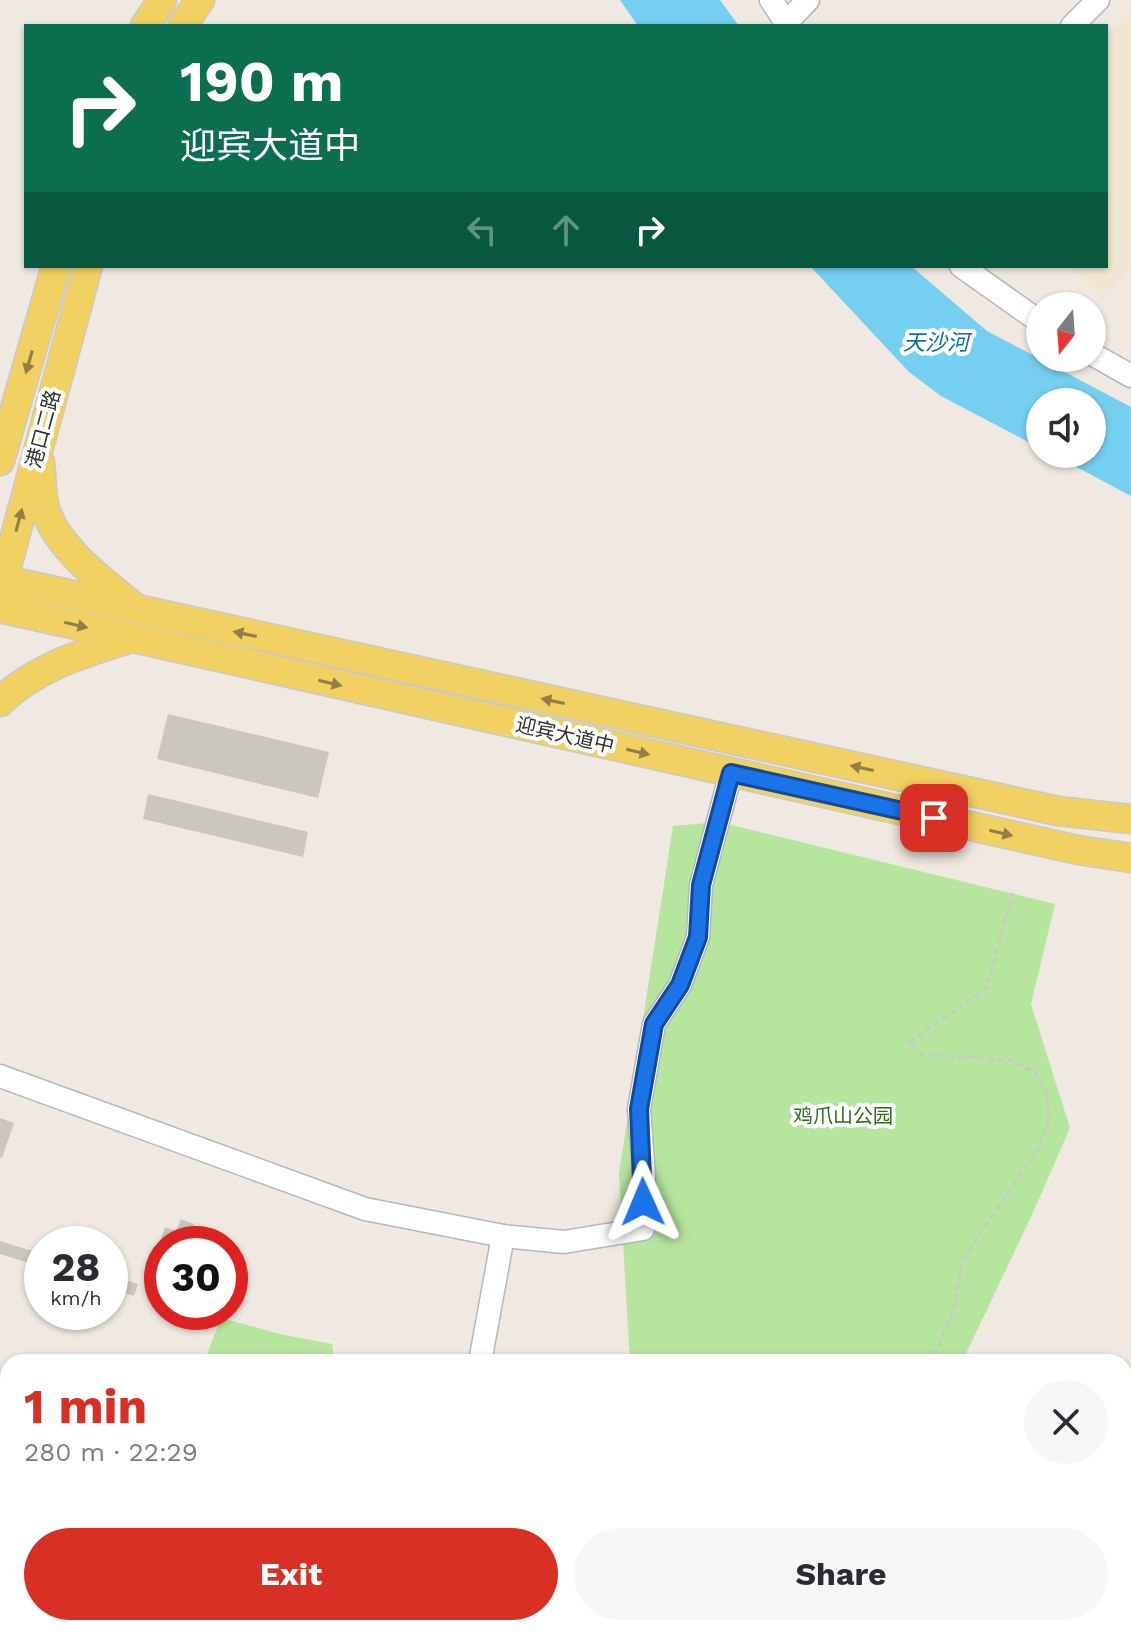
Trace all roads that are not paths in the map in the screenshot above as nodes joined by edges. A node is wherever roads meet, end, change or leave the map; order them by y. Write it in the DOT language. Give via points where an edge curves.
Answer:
graph roads {
  1 [pos="162,0"];
  2 [pos="200,0"];
  3 [pos="771,0"];
  4 [pos="808,0"];
  5 [pos="1098,0"];
  6 [pos="146,24"];
  7 [pos="183,24"];
  8 [pos="786,24"];
  9 [pos="788,24"];
  10 [pos="1074,24"];
  11 [pos="87,268"];
  12 [pos="964,268"];
  13 [pos="53,277"];
  14 [pos="79,294"];
  15 [pos="1026,312"];
  16 [pos="1106,362"];
  17 [pos="1131,376"];
  18 [pos="38,449"];
  19 [pos="2,452"];
  20 [pos="1,590"];
  21 [pos="139,610"];
  22 [pos="178,619"];
  23 [pos="132,638"];
  24 [pos="169,647"];
  25 [pos="0,702"];
  26 [pos="731,773"];
  27 [pos="1131,819"];
  28 [pos="1131,858"];
  29 [pos="0,1076"];
  30 [pos="503,1236"];
  31 [pos="481,1354"];
  1 -- 6 [label="main road"];
  2 -- 7 [label="main road"];
  3 -- 8 [label="street"];
  4 -- 9 [label="street"];
  5 -- 10 [label="street"];
  11 -- 14 [label="main road, 港口二路"];
  12 -- 15 [label="street"];
  13 -- 14 [label="main road"];
  13 -- 19 [label="main road, 港口二路, one-way"];
  14 -- 18 [label="main road, 港口二路"];
  16 -- 17 [label="street"];
  20 -- 18 [label="main road, 港口二路, one-way"];
  18 -- 21 [label="main road" via="46,512 65,543 87,569"];
  20 -- 21 [label="main road, 迎宾大道中"];
  20 -- 23 [label="main road, 迎宾大道中, one-way"];
  21 -- 22 [label="main road, 迎宾大道中"];
  22 -- 24 [label="main road"];
  27 -- 22 [label="main road, 迎宾大道中, one-way" via="1058,811"];
  23 -- 24 [label="main road, 迎宾大道中"];
  23 -- 25 [label="main road" via="69,657"];
  24 -- 26 [label="main road, 迎宾大道中, one-way"];
  26 -- 28 [label="main road, 迎宾大道中, one-way"];
  26 -- 30 [label="street" via="701,885 698,937 680,985 654,1024 639,1109 643,1229 564,1242"];
  29 -- 30 [label="street" via="365,1209"];
  30 -- 31 [label="street"];
}
